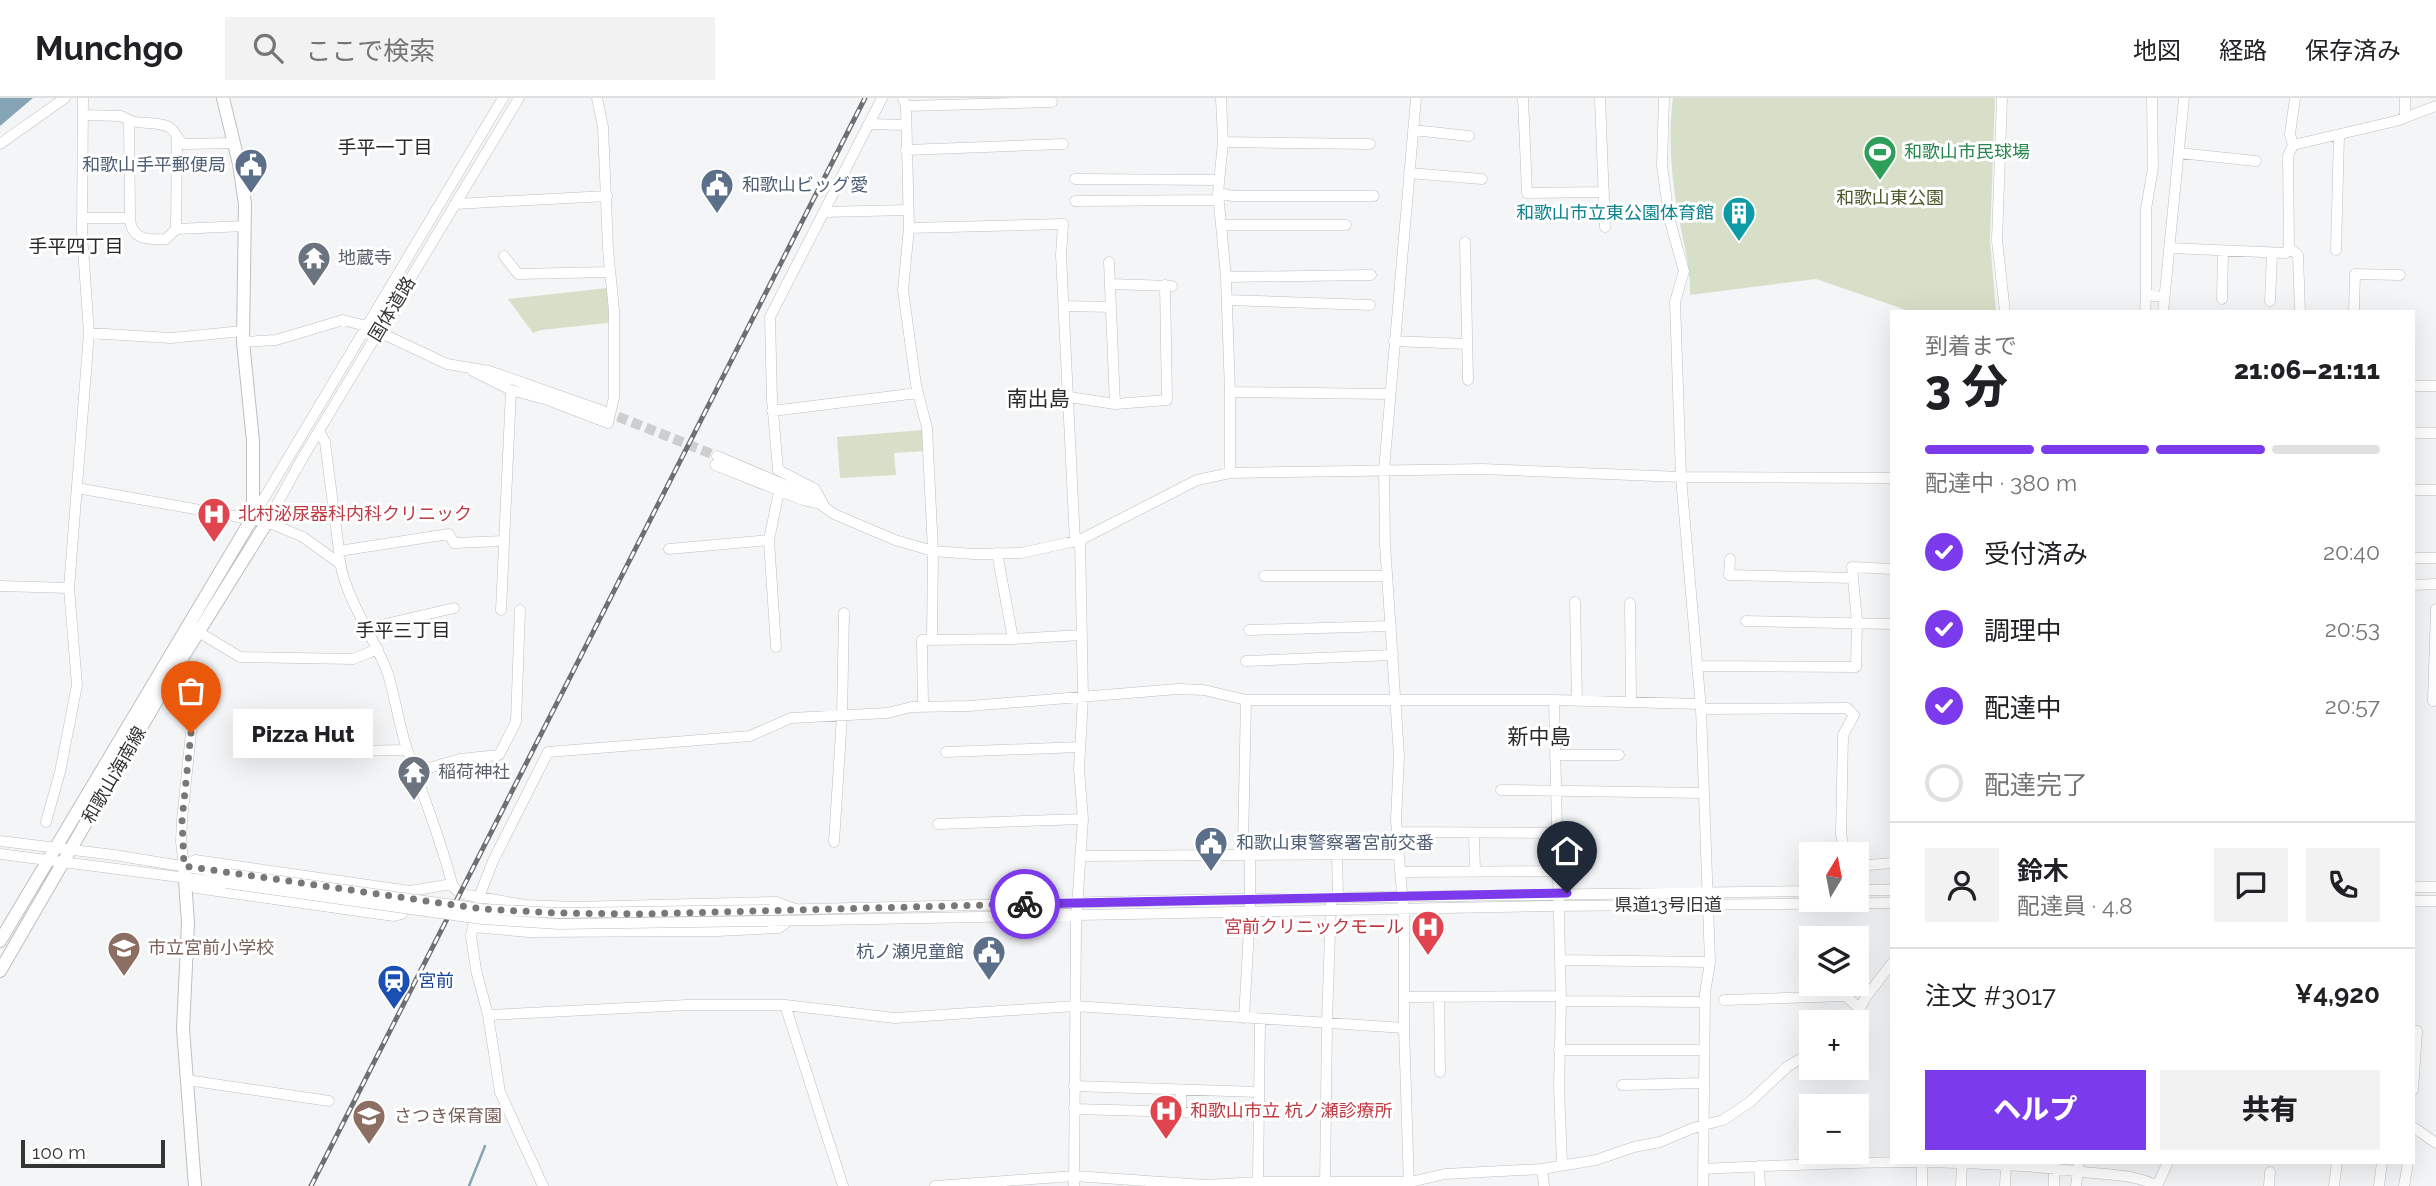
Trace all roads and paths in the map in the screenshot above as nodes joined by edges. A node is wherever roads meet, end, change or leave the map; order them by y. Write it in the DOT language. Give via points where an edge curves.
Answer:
graph roads {
  1 [pos="65,98"];
  2 [pos="83,98"];
  3 [pos="223,98"];
  4 [pos="503,98"];
  5 [pos="597,98"];
  6 [pos="882,98"];
  7 [pos="1221,98"];
  8 [pos="1416,98"];
  9 [pos="1523,98"];
  10 [pos="1600,98"];
  11 [pos="1664,98"];
  12 [pos="2002,98"];
  13 [pos="2152,98"];
  14 [pos="2184,98"];
  15 [pos="2295,98"];
  16 [pos="2405,98"];
  17 [pos="515,100"];
  18 [pos="904,102"];
  19 [pos="1052,102"];
  20 [pos="2436,106"];
  21 [pos="83,115"];
  22 [pos="2405,117"];
  23 [pos="129,120"];
  24 [pos="869,124"];
  25 [pos="906,125"];
  26 [pos="1413,130"];
  27 [pos="2339,135"];
  28 [pos="1469,136"];
  29 [pos="177,140"];
  30 [pos="1223,142"];
  31 [pos="234,143"];
  32 [pos="0,144"];
  33 [pos="1063,144"];
  34 [pos="1370,144"];
  35 [pos="2292,145"];
  36 [pos="906,150"];
  37 [pos="2179,153"];
  38 [pos="2256,161"];
  39 [pos="1409,173"];
  40 [pos="1075,179"];
  41 [pos="1482,179"];
  42 [pos="1219,180"];
  43 [pos="1604,192"];
  44 [pos="607,196"];
  45 [pos="1218,196"];
  46 [pos="1374,196"];
  47 [pos="1075,201"];
  48 [pos="455,204"];
  49 [pos="909,210"];
  50 [pos="824,212"];
  51 [pos="82,218"];
  52 [pos="130,218"];
  53 [pos="1221,225"];
  54 [pos="1346,225"];
  55 [pos="246,226"];
  56 [pos="1605,227"];
  57 [pos="909,228"];
  58 [pos="176,229"];
  59 [pos="1465,242"];
  60 [pos="2169,248"];
  61 [pos="2289,248"];
  62 [pos="2336,250"];
  63 [pos="2223,252"];
  64 [pos="2272,253"];
  65 [pos="504,256"];
  66 [pos="1109,262"];
  67 [pos="610,272"];
  68 [pos="1371,275"];
  69 [pos="2400,275"];
  70 [pos="1226,277"];
  71 [pos="1110,284"];
  72 [pos="2146,295"];
  73 [pos="2164,297"];
  74 [pos="2222,299"];
  75 [pos="1227,300"];
  76 [pos="2270,301"];
  77 [pos="1370,305"];
  78 [pos="1064,306"];
  79 [pos="1111,307"];
  80 [pos="2005,310"];
  81 [pos="2145,310"];
  82 [pos="2163,310"];
  83 [pos="2300,310"];
  84 [pos="2354,310"];
  85 [pos="366,326"];
  86 [pos="89,333"];
  87 [pos="378,333"];
  88 [pos="243,336"];
  89 [pos="1394,341"];
  90 [pos="1467,344"];
  91 [pos="467,367"];
  92 [pos="1468,380"];
  93 [pos="2415,386"];
  94 [pos="2436,386"];
  95 [pos="511,390"];
  96 [pos="1230,392"];
  97 [pos="918,393"];
  98 [pos="1389,394"];
  99 [pos="1069,397"];
  100 [pos="1115,404"];
  101 [pos="603,411"];
  102 [pos="772,411"];
  103 [pos="319,430"];
  104 [pos="2415,433"];
  105 [pos="2436,433"];
  106 [pos="1384,470"];
  107 [pos="1230,473"];
  108 [pos="1681,477"];
  109 [pos="1890,478"];
  110 [pos="77,488"];
  111 [pos="2415,489"];
  112 [pos="2436,490"];
  113 [pos="779,491"];
  114 [pos="823,505"];
  115 [pos="254,514"];
  116 [pos="267,522"];
  117 [pos="769,540"];
  118 [pos="504,541"];
  119 [pos="1077,541"];
  120 [pos="669,549"];
  121 [pos="339,551"];
  122 [pos="933,551"];
  123 [pos="997,553"];
  124 [pos="2415,558"];
  125 [pos="2436,558"];
  126 [pos="1730,559"];
  127 [pos="339,563"];
  128 [pos="1890,569"];
  129 [pos="1264,576"];
  130 [pos="1387,576"];
  131 [pos="1853,578"];
  132 [pos="2436,584"];
  133 [pos="2415,585"];
  134 [pos="0,586"];
  135 [pos="68,588"];
  136 [pos="1575,602"];
  137 [pos="1630,603"];
  138 [pos="454,608"];
  139 [pos="2436,608"];
  140 [pos="500,610"];
  141 [pos="520,610"];
  142 [pos="844,613"];
  143 [pos="1746,621"];
  144 [pos="1857,622"];
  145 [pos="1890,624"];
  146 [pos="1391,626"];
  147 [pos="193,628"];
  148 [pos="368,628"];
  149 [pos="1249,630"];
  150 [pos="1082,635"];
  151 [pos="1013,639"];
  152 [pos="932,640"];
  153 [pos="776,647"];
  154 [pos="378,649"];
  155 [pos="1393,655"];
  156 [pos="1246,661"];
  157 [pos="1698,666"];
  158 [pos="166,672"];
  159 [pos="1083,697"];
  160 [pos="1246,699"];
  161 [pos="1395,700"];
  162 [pos="1554,700"];
  163 [pos="1577,701"];
  164 [pos="2433,701"];
  165 [pos="1631,702"];
  166 [pos="923,706"];
  167 [pos="1700,706"];
  168 [pos="842,716"];
  169 [pos="1080,747"];
  170 [pos="281,748"];
  171 [pos="407,750"];
  172 [pos="946,752"];
  173 [pos="1556,755"];
  174 [pos="1619,755"];
  175 [pos="415,772"];
  176 [pos="1502,790"];
  177 [pos="1556,791"];
  178 [pos="1703,793"];
  179 [pos="1083,819"];
  180 [pos="46,822"];
  181 [pos="938,824"];
  182 [pos="1398,832"];
  183 [pos="1475,833"];
  184 [pos="0,841"];
  185 [pos="834,842"];
  186 [pos="1843,842"];
  187 [pos="55,848"];
  188 [pos="71,850"];
  189 [pos="1399,854"];
  190 [pos="0,855"];
  191 [pos="1250,855"];
  192 [pos="1337,855"];
  193 [pos="1080,856"];
  194 [pos="47,860"];
  195 [pos="62,863"];
  196 [pos="1890,863"];
  197 [pos="1869,865"];
  198 [pos="184,872"];
  199 [pos="1401,872"];
  200 [pos="1475,872"];
  201 [pos="452,884"];
  202 [pos="2415,887"];
  203 [pos="2436,887"];
  204 [pos="1869,890"];
  205 [pos="1890,890"];
  206 [pos="410,891"];
  207 [pos="1799,891"];
  208 [pos="1707,892"];
  209 [pos="1559,893"];
  210 [pos="478,897"];
  211 [pos="1402,897"];
  212 [pos="1334,898"];
  213 [pos="1250,899"];
  214 [pos="2415,901"];
  215 [pos="2436,901"];
  216 [pos="1077,903"];
  217 [pos="1890,903"];
  218 [pos="1708,904"];
  219 [pos="1560,906"];
  220 [pos="1403,908"];
  221 [pos="795,909"];
  222 [pos="1331,909"];
  223 [pos="1250,911"];
  224 [pos="769,915"];
  225 [pos="1077,916"];
  226 [pos="790,920"];
  227 [pos="473,927"];
  228 [pos="0,941"];
  229 [pos="1560,960"];
  230 [pos="1710,962"];
  231 [pos="1890,966"];
  232 [pos="0,971"];
  233 [pos="1404,997"];
  234 [pos="1439,997"];
  235 [pos="1561,999"];
  236 [pos="1724,1000"];
  237 [pos="1705,1002"];
  238 [pos="785,1005"];
  239 [pos="1075,1006"];
  240 [pos="1860,1009"];
  241 [pos="488,1015"];
  242 [pos="1244,1018"];
  243 [pos="1260,1019"];
  244 [pos="1327,1022"];
  245 [pos="1404,1028"];
  246 [pos="2417,1031"];
  247 [pos="1559,1050"];
  248 [pos="1704,1050"];
  249 [pos="1799,1060"];
  250 [pos="2415,1060"];
  251 [pos="1440,1072"];
  252 [pos="187,1080"];
  253 [pos="1703,1083"];
  254 [pos="1622,1085"];
  255 [pos="1074,1086"];
  256 [pos="1181,1090"];
  257 [pos="1259,1092"];
  258 [pos="329,1101"];
  259 [pos="1074,1109"];
  260 [pos="1181,1112"];
  261 [pos="1259,1114"];
  262 [pos="1704,1126"];
  263 [pos="2415,1129"];
  264 [pos="2436,1143"];
  265 [pos="1890,1163"];
  266 [pos="1562,1164"];
  267 [pos="1929,1164"];
  268 [pos="1962,1164"];
  269 [pos="2027,1164"];
  270 [pos="2167,1164"];
  271 [pos="2337,1164"];
  272 [pos="2382,1164"];
  273 [pos="2408,1164"];
  274 [pos="2006,1165"];
  275 [pos="1759,1166"];
  276 [pos="2078,1166"];
  277 [pos="1703,1168"];
  278 [pos="2054,1168"];
  279 [pos="1542,1169"];
  280 [pos="2270,1172"];
  281 [pos="1074,1181"];
  282 [pos="1258,1182"];
  283 [pos="1325,1184"];
  284 [pos="1410,1184"];
  285 [pos="195,1186"];
  286 [pos="544,1186"];
  287 [pos="843,1186"];
  288 [pos="935,1186"];
  289 [pos="1544,1186"];
  290 [pos="1703,1186"];
  291 [pos="1760,1186"];
  292 [pos="1922,1186"];
  293 [pos="1961,1186"];
  294 [pos="2005,1186"];
  295 [pos="2054,1186"];
  296 [pos="2076,1186"];
  297 [pos="2157,1186"];
  298 [pos="2269,1186"];
  299 [pos="2334,1186"];
  300 [pos="2379,1186"];
  301 [pos="2404,1186"];
  1 -- 32 [label="street"];
  2 -- 21 [label="street"];
  3 -- 31 [label="main road"];
  4 -- 85 [label="street, 国体道路"];
  5 -- 44 [label="street"];
  6 -- 24 [label="street"];
  7 -- 30 [label="street"];
  8 -- 26 [label="street"];
  9 -- 43 [label="street" via="1527,193"];
  10 -- 43 [label="street"];
  11 -- 108 [label="street" via="1662,165 1669,218 1684,271 1675,302"];
  12 -- 80 [label="street" via="1997,240"];
  13 -- 72 [label="street"];
  14 -- 37 [label="street"];
  15 -- 35 [label="street"];
  16 -- 22 [label="street"];
  17 -- 48 [label="street, 国体道路"];
  18 -- 19 [label="street"];
  18 -- 25 [label="street"];
  20 -- 22 [label="street"];
  21 -- 23 [label="street"];
  21 -- 51 [label="street"];
  22 -- 27 [label="street"];
  23 -- 29 [label="street" via="166,126"];
  23 -- 52 [label="street"];
  24 -- 25 [label="street"];
  24 -- 50 [label="street"];
  25 -- 36 [label="street"];
  26 -- 28 [label="street"];
  26 -- 39 [label="street"];
  27 -- 35 [label="street"];
  27 -- 62 [label="street"];
  29 -- 31 [label="street" via="184,144"];
  29 -- 58 [label="street"];
  30 -- 34 [label="street"];
  30 -- 42 [label="street"];
  31 -- 55 [label="main road"];
  33 -- 36 [label="street"];
  35 -- 61 [label="street" via="2288,156"];
  36 -- 49 [label="street"];
  37 -- 38 [label="street"];
  37 -- 60 [label="street"];
  39 -- 41 [label="street"];
  39 -- 89 [label="street"];
  40 -- 42 [label="street"];
  42 -- 45 [label="street"];
  43 -- 56 [label="street"];
  44 -- 48 [label="street"];
  44 -- 67 [label="street"];
  45 -- 46 [label="street"];
  45 -- 47 [label="street"];
  45 -- 53 [label="street"];
  48 -- 87 [label="street, 国体道路"];
  49 -- 50 [label="street"];
  49 -- 57 [label="street"];
  50 -- 102 [label="street" via="770,317"];
  51 -- 52 [label="street"];
  51 -- 86 [label="street"];
  52 -- 58 [label="street" via="137,236 150,240 166,239"];
  53 -- 54 [label="street"];
  53 -- 70 [label="street"];
  55 -- 58 [label="street"];
  55 -- 88 [label="main road"];
  57 -- 78 [label="street" via="1063,224"];
  57 -- 97 [label="street" via="903,290"];
  59 -- 90 [label="street"];
  60 -- 63 [label="street"];
  60 -- 73 [label="street"];
  61 -- 64 [label="street" via="2286,253"];
  61 -- 83 [label="street" via="2298,255"];
  63 -- 64 [label="street"];
  63 -- 74 [label="street"];
  64 -- 76 [label="street"];
  65 -- 67 [label="street" via="518,274"];
  66 -- 71 [label="street"];
  67 -- 95 [label="street" via="614,397 608,423"];
  68 -- 70 [label="street"];
  69 -- 84 [label="street" via="2355,274"];
  70 -- 75 [label="street"];
  71 -- 79 [label="street"];
  71 -- 100 [label="street" via="1168,286 1167,400"];
  72 -- 73 [label="street"];
  72 -- 81 [label="street"];
  73 -- 82 [label="street"];
  75 -- 77 [label="street"];
  75 -- 96 [label="street"];
  78 -- 79 [label="street"];
  78 -- 99 [label="street"];
  79 -- 100 [label="street"];
  85 -- 87 [label="street"];
  85 -- 88 [label="street" via="342,320 276,340"];
  85 -- 115 [label="street, 国体道路"];
  86 -- 88 [label="street"];
  86 -- 110 [label="street"];
  87 -- 91 [label="street"];
  87 -- 103 [label="street, 国体道路"];
  88 -- 115 [label="main road" via="253,441"];
  89 -- 90 [label="street"];
  89 -- 98 [label="street"];
  90 -- 92 [label="street"];
  91 -- 95 [label="street"];
  91 -- 101 [label="street"];
  93 -- 94 [label="street"];
  95 -- 118 [label="street"];
  96 -- 98 [label="street"];
  96 -- 107 [label="street"];
  97 -- 102 [label="street"];
  97 -- 122 [label="street" via="928,428"];
  98 -- 106 [label="street"];
  99 -- 100 [label="street"];
  99 -- 119 [label="street"];
  102 -- 114 [label="street" via="778,470 815,489"];
  103 -- 116 [label="street, 国体道路"];
  103 -- 121 [label="street" via="325,442"];
  104 -- 105 [label="street"];
  106 -- 107 [label="street"];
  106 -- 108 [label="street"];
  106 -- 130 [label="street"];
  107 -- 119 [label="street" via="1197,480"];
  108 -- 109 [label="street"];
  108 -- 157 [label="street"];
  110 -- 115 [label="street"];
  110 -- 135 [label="street"];
  111 -- 112 [label="street"];
  113 -- 114 [label="street"];
  113 -- 114 [label="street" via="716,460 806,494"];
  113 -- 117 [label="street"];
  114 -- 122 [label="street" via="895,540"];
  115 -- 116 [label="main road"];
  115 -- 147 [label="main road, 和歌山海南線"];
  116 -- 127 [label="street" via="303,537"];
  116 -- 147 [label="main road, 和歌山海南線"];
  117 -- 120 [label="street"];
  117 -- 153 [label="street"];
  118 -- 121 [label="street" via="454,543 449,534"];
  118 -- 140 [label="street"];
  119 -- 123 [label="street" via="1021,553"];
  119 -- 150 [label="street"];
  121 -- 127 [label="street"];
  122 -- 123 [label="street"];
  122 -- 152 [label="street"];
  123 -- 151 [label="street"];
  124 -- 125 [label="street"];
  126 -- 131 [label="street" via="1730,575"];
  127 -- 148 [label="street"];
  128 -- 131 [label="street" via="1852,567"];
  129 -- 130 [label="street"];
  130 -- 146 [label="street"];
  131 -- 144 [label="street"];
  132 -- 133 [label="street"];
  134 -- 135 [label="street"];
  135 -- 180 [label="street" via="77,685"];
  136 -- 163 [label="street"];
  137 -- 165 [label="street"];
  138 -- 148 [label="street"];
  139 -- 164 [label="street"];
  141 -- 175 [label="street" via="516,722 499,755 460,759"];
  142 -- 168 [label="street"];
  143 -- 144 [label="street"];
  144 -- 145 [label="street"];
  144 -- 157 [label="street" via="1856,667"];
  146 -- 149 [label="street"];
  146 -- 155 [label="street"];
  147 -- 154 [label="street" via="240,657 352,659"];
  147 -- 158 [label="main road, 和歌山海南線"];
  148 -- 154 [label="street"];
  150 -- 151 [label="street"];
  150 -- 159 [label="street"];
  151 -- 152 [label="street"];
  152 -- 166 [label="street" via="922,640"];
  154 -- 171 [label="street"];
  155 -- 156 [label="street"];
  155 -- 161 [label="street"];
  157 -- 167 [label="street"];
  158 -- 187 [label="main road, 和歌山海南線"];
  158 -- 188 [label="main road, 和歌山海南線"];
  158 -- 198 [label="street" via="186,688 193,715 182,820"];
  159 -- 160 [label="street" via="1178,689"];
  159 -- 166 [label="street"];
  159 -- 169 [label="street"];
  160 -- 161 [label="street"];
  160 -- 191 [label="street" via="1243,845"];
  161 -- 162 [label="street"];
  161 -- 182 [label="street"];
  162 -- 163 [label="street"];
  162 -- 173 [label="street"];
  163 -- 165 [label="street"];
  165 -- 167 [label="street"];
  166 -- 168 [label="street"];
  167 -- 178 [label="street"];
  167 -- 186 [label="street" via="1847,708 1854,715 1843,735"];
  168 -- 185 [label="street"];
  168 -- 210 [label="street" via="791,718 750,736 548,752"];
  169 -- 172 [label="street"];
  169 -- 179 [label="street"];
  170 -- 171 [label="street"];
  171 -- 175 [label="street"];
  173 -- 174 [label="street"];
  173 -- 177 [label="street"];
  175 -- 201 [label="street"];
  176 -- 177 [label="street"];
  177 -- 178 [label="street"];
  177 -- 209 [label="street"];
  178 -- 208 [label="street"];
  179 -- 181 [label="street"];
  179 -- 193 [label="street"];
  182 -- 183 [label="street"];
  182 -- 189 [label="street"];
  183 -- 200 [label="street"];
  183 -- 200 [label="street" via="1548,833 1549,871"];
  184 -- 187 [label="street, 県道13号旧道"];
  187 -- 188 [label="street, 県道13号旧道"];
  187 -- 194 [label="main road, 和歌山海南線"];
  188 -- 195 [label="main road, 和歌山海南線"];
  188 -- 198 [label="street, 県道13号旧道"];
  189 -- 192 [label="street"];
  189 -- 199 [label="street"];
  190 -- 194 [label="street, 県道13号旧道"];
  191 -- 192 [label="street"];
  191 -- 193 [label="street"];
  191 -- 213 [label="street"];
  192 -- 212 [label="street"];
  193 -- 216 [label="street"];
  194 -- 195 [label="street, 県道13号旧道"];
  194 -- 228 [label="main road, 和歌山海南線"];
  195 -- 198 [label="street, 県道13号旧道"];
  195 -- 232 [label="main road, 和歌山海南線"];
  196 -- 197 [label="street"];
  198 -- 206 [label="street" via="195,860"];
  198 -- 206 [label="street" via="197,888 394,916 408,907"];
  198 -- 224 [label="street, 県道13号旧道, bridge" via="482,909"];
  198 -- 252 [label="main road"];
  199 -- 200 [label="street"];
  199 -- 211 [label="street"];
  201 -- 206 [label="street"];
  201 -- 210 [label="street" via="460,893"];
  202 -- 203 [label="street"];
  204 -- 205 [label="street"];
  207 -- 208 [label="street, 県道13号旧道"];
  208 -- 209 [label="street, 県道13号旧道"];
  208 -- 218 [label="street"];
  209 -- 211 [label="street, 県道13号旧道"];
  209 -- 219 [label="street"];
  210 -- 221 [label="street" via="575,907 776,902"];
  210 -- 227 [label="street"];
  211 -- 212 [label="street, 県道13号旧道"];
  211 -- 220 [label="street"];
  212 -- 213 [label="street, 県道13号旧道"];
  212 -- 222 [label="street"];
  213 -- 216 [label="street, 県道13号旧道"];
  213 -- 223 [label="street"];
  214 -- 215 [label="street"];
  216 -- 221 [label="street, 県道13号旧道"];
  216 -- 225 [label="street"];
  217 -- 218 [label="street, 県道13号旧道"];
  218 -- 219 [label="street, 県道13号旧道"];
  218 -- 230 [label="street"];
  219 -- 220 [label="street, 県道13号旧道"];
  219 -- 229 [label="street"];
  220 -- 222 [label="street, 県道13号旧道"];
  220 -- 233 [label="street"];
  221 -- 224 [label="street, 県道13号旧道"];
  222 -- 223 [label="street, 県道13号旧道"];
  222 -- 244 [label="street"];
  223 -- 225 [label="street, 県道13号旧道"];
  223 -- 242 [label="street"];
  224 -- 226 [label="street, 県道13号旧道"];
  225 -- 226 [label="street, 県道13号旧道"];
  225 -- 239 [label="street"];
  226 -- 227 [label="street" via="779,928 717,931 552,932"];
  227 -- 241 [label="street" via="476,970"];
  229 -- 230 [label="street"];
  229 -- 235 [label="street"];
  230 -- 237 [label="street"];
  231 -- 240 [label="street"];
  233 -- 234 [label="street"];
  233 -- 245 [label="street"];
  234 -- 235 [label="street"];
  234 -- 251 [label="street"];
  235 -- 237 [label="street"];
  235 -- 247 [label="street"];
  236 -- 240 [label="street" via="1846,996"];
  237 -- 248 [label="street"];
  238 -- 239 [label="street" via="895,1018"];
  238 -- 241 [label="street"];
  238 -- 287 [label="street"];
  239 -- 242 [label="street"];
  239 -- 255 [label="street"];
  241 -- 286 [label="street" via="500,1092"];
  242 -- 243 [label="street"];
  243 -- 244 [label="street"];
  243 -- 257 [label="street"];
  244 -- 245 [label="street"];
  244 -- 283 [label="street"];
  245 -- 284 [label="street"];
  246 -- 250 [label="street"];
  247 -- 248 [label="street"];
  247 -- 266 [label="street"];
  248 -- 253 [label="street"];
  249 -- 262 [label="street" via="1749,1102 1723,1120"];
  252 -- 258 [label="street"];
  252 -- 285 [label="main road"];
  253 -- 254 [label="street"];
  253 -- 262 [label="street"];
  255 -- 256 [label="street"];
  255 -- 259 [label="street"];
  256 -- 257 [label="street"];
  256 -- 260 [label="street"];
  257 -- 261 [label="street"];
  259 -- 260 [label="street"];
  259 -- 281 [label="street"];
  260 -- 261 [label="street"];
  261 -- 282 [label="street"];
  262 -- 266 [label="street" via="1596,1160"];
  262 -- 277 [label="street"];
  263 -- 264 [label="street"];
  265 -- 275 [label="street"];
  266 -- 279 [label="street"];
  267 -- 292 [label="street"];
  268 -- 274 [label="street"];
  268 -- 293 [label="street"];
  269 -- 274 [label="street"];
  269 -- 278 [label="street"];
  270 -- 297 [label="street"];
  271 -- 299 [label="street"];
  272 -- 300 [label="street"];
  273 -- 301 [label="street"];
  274 -- 294 [label="street"];
  275 -- 277 [label="street"];
  275 -- 291 [label="street"];
  276 -- 278 [label="street"];
  276 -- 296 [label="street"];
  276 -- 297 [label="street"];
  277 -- 290 [label="street"];
  278 -- 295 [label="street"];
  279 -- 284 [label="street" via="1445,1174"];
  279 -- 289 [label="street"];
  280 -- 298 [label="street"];
  281 -- 282 [label="street"];
  281 -- 288 [label="street"];
  282 -- 283 [label="street"];
  283 -- 284 [label="street"];
}
